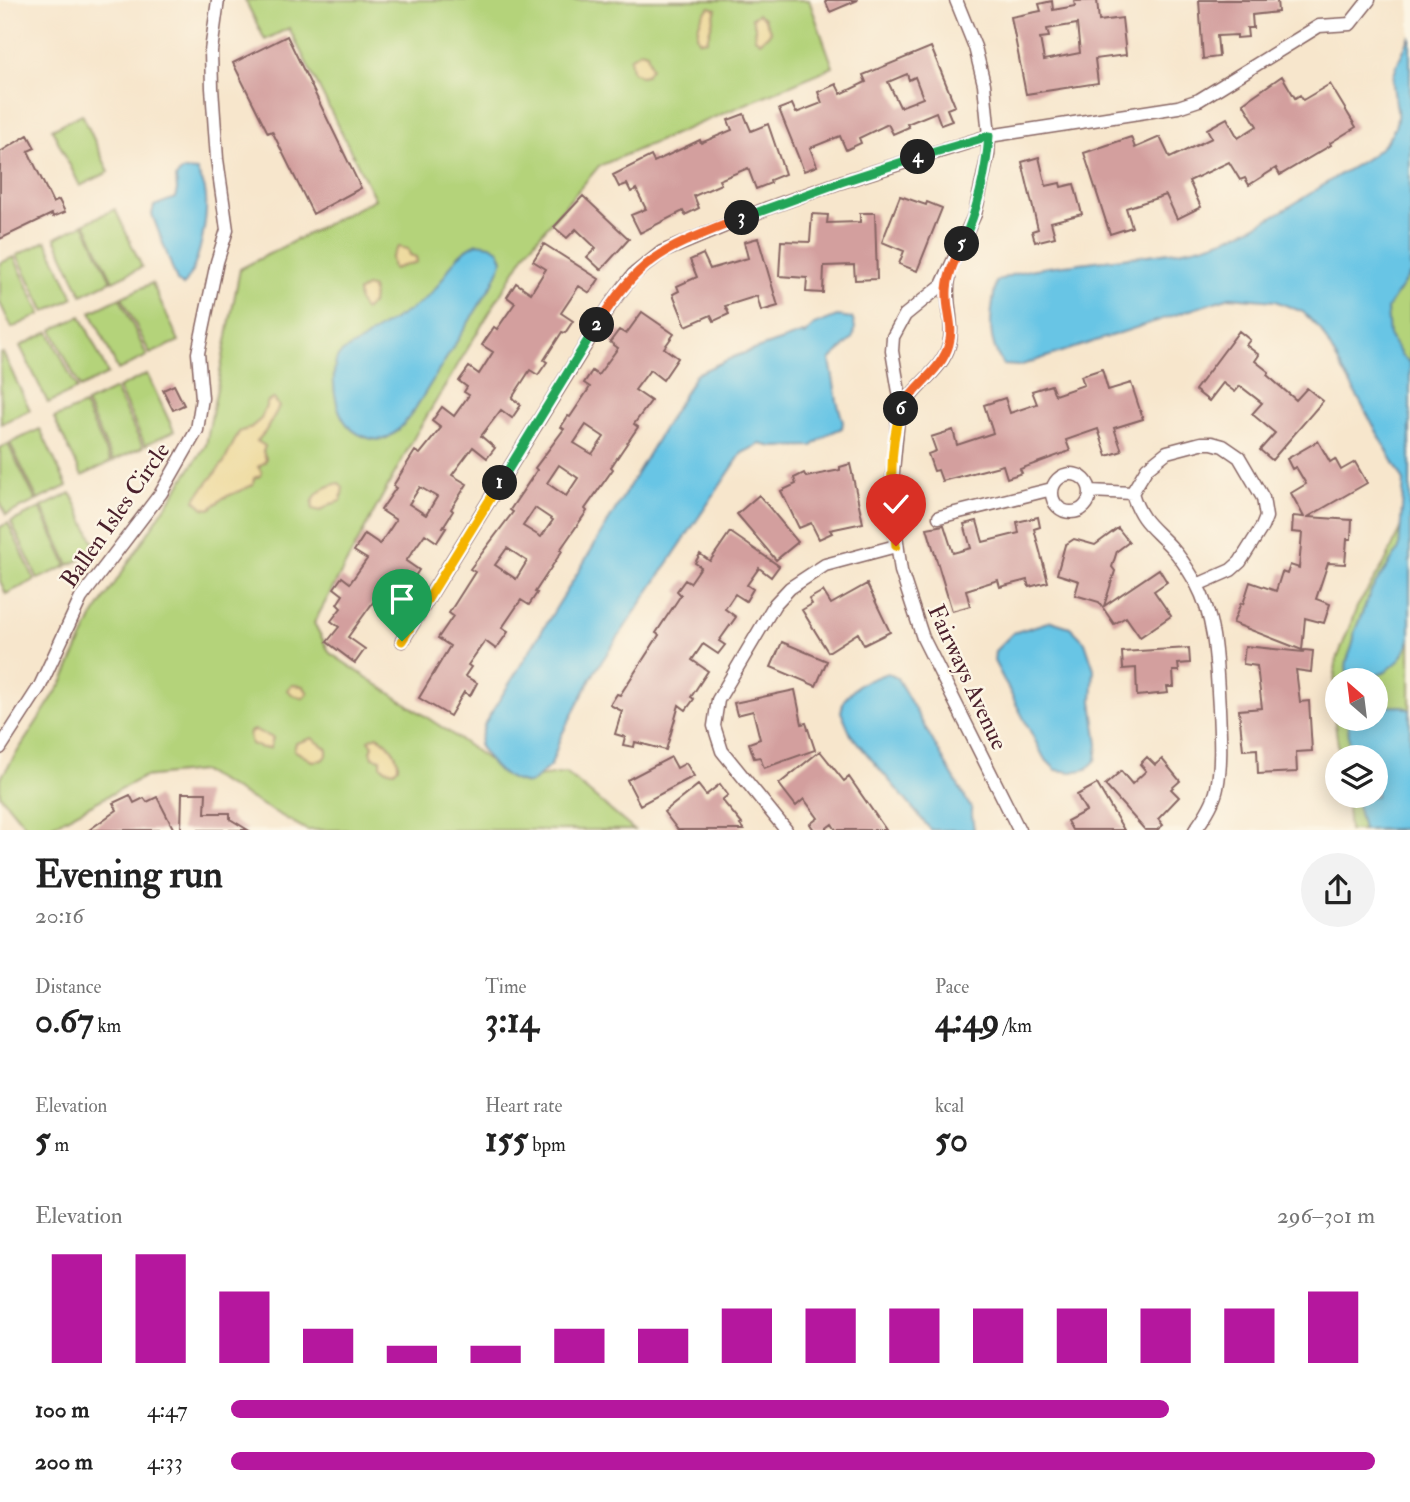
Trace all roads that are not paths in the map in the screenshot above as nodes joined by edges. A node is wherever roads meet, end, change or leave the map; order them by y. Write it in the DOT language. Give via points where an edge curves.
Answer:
graph roads {
  1 [pos="218,0"];
  2 [pos="956,0"];
  3 [pos="1369,0"];
  4 [pos="989,136"];
  5 [pos="953,265"];
  6 [pos="900,411"];
  7 [pos="1052,489"];
  8 [pos="1090,491"];
  9 [pos="1132,493"];
  10 [pos="939,517"];
  11 [pos="896,546"];
  12 [pos="1197,585"];
  13 [pos="402,641"];
  14 [pos="0,748"];
  15 [pos="786,830"];
  16 [pos="1019,830"];
  17 [pos="1195,830"];
  1 -- 14 [label="street, Ballen Isles Circle" via="211,51 212,89 227,230 198,353 202,398 197,430 161,493 81,598 40,686"];
  2 -- 4 [label="street, Fairways Avenue" via="985,84"];
  3 -- 4 [label="street" via="1350,24 1319,26 1199,100"];
  4 -- 5 [label="street, Fairways Avenue" via="984,182"];
  4 -- 13 [label="street" via="768,208 679,243 647,262 611,304"];
  5 -- 6 [label="street, Fairways Avenue" via="947,287 949,346"];
  5 -- 6 [label="street, Fairways Avenue" via="942,285 905,315 893,337"];
  6 -- 11 [label="street, Fairways Avenue" via="892,481"];
  7 -- 8 [label="street" via="1060,478 1072,475 1084,480"];
  7 -- 8 [label="street" via="1054,502 1068,512 1084,507"];
  7 -- 10 [label="street"];
  8 -- 9 [label="street"];
  9 -- 12 [label="street" via="1145,523 1173,549"];
  9 -- 12 [label="street" via="1147,468 1167,452 1212,443 1239,457 1263,498 1266,517 1240,562"];
  11 -- 15 [label="street" via="825,565 790,588 775,604 718,700 715,726 722,751"];
  11 -- 16 [label="street, Fairways Avenue" via="923,638"];
  12 -- 17 [label="street" via="1215,641 1221,751 1217,790"];
}
